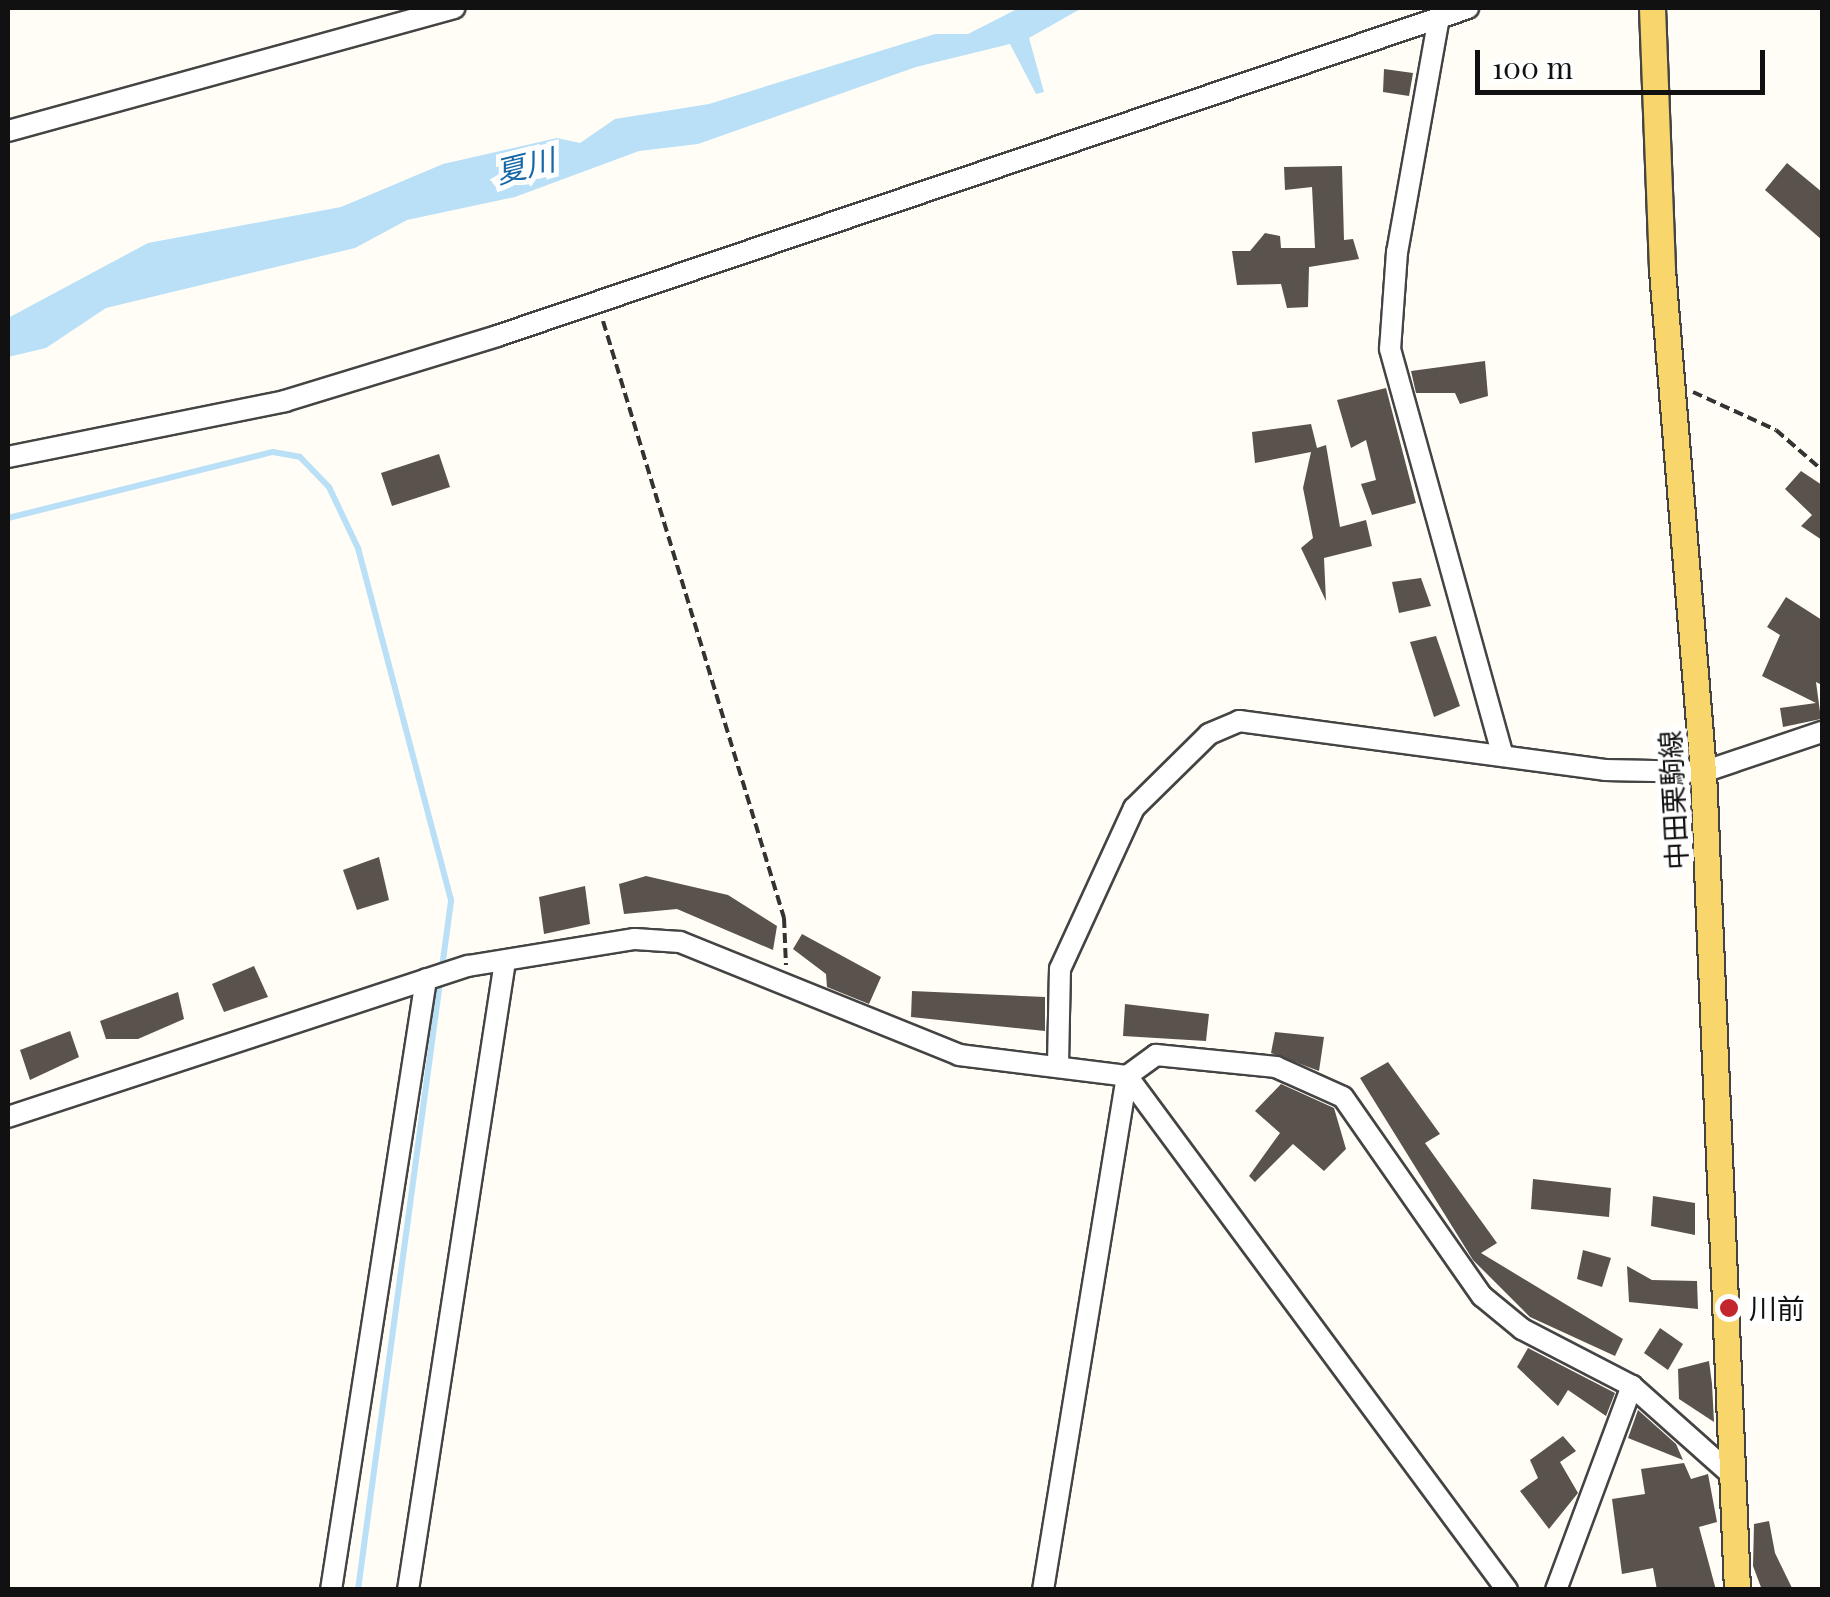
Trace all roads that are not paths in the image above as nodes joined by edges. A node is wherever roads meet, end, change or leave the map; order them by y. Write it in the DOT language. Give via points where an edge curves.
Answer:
graph roads {
  1 [pos="454,8"];
  2 [pos="1468,8"];
  3 [pos="1652,8"];
  4 [pos="1439,17"];
  5 [pos="8,131"];
  6 [pos="8,457"];
  7 [pos="1822,732"];
  8 [pos="1503,756"];
  9 [pos="1703,772"];
  10 [pos="505,960"];
  11 [pos="429,978"];
  12 [pos="1058,1064"];
  13 [pos="1127,1076"];
  14 [pos="8,1117"];
  15 [pos="1632,1386"];
  16 [pos="1733,1476"];
  17 [pos="331,1590"];
  18 [pos="408,1590"];
  19 [pos="1043,1590"];
  20 [pos="1507,1590"];
  21 [pos="1556,1590"];
  22 [pos="1737,1590"];
  1 -- 5 [label="street"];
  2 -- 4 [label="street"];
  3 -- 9 [label="main road, 中田栗駒線" via="1671,382"];
  4 -- 6 [label="street" via="285,400"];
  4 -- 8 [label="street" via="1397,252 1390,348"];
  7 -- 9 [label="street"];
  8 -- 9 [label="street"];
  8 -- 12 [label="street" via="1239,722 1209,734 1134,808 1076,933 1060,969"];
  9 -- 16 [label="main road, 中田栗駒線"];
  10 -- 11 [label="street"];
  10 -- 12 [label="street" via="584,944 680,942 960,1055"];
  10 -- 18 [label="street"];
  11 -- 14 [label="street"];
  11 -- 17 [label="street"];
  12 -- 13 [label="street"];
  13 -- 15 [label="street" via="1156,1055 1276,1067 1343,1097 1482,1296 1522,1329"];
  13 -- 19 [label="street"];
  13 -- 20 [label="street"];
  15 -- 16 [label="street"];
  15 -- 21 [label="street"];
  16 -- 22 [label="main road, 中田栗駒線"];
}
